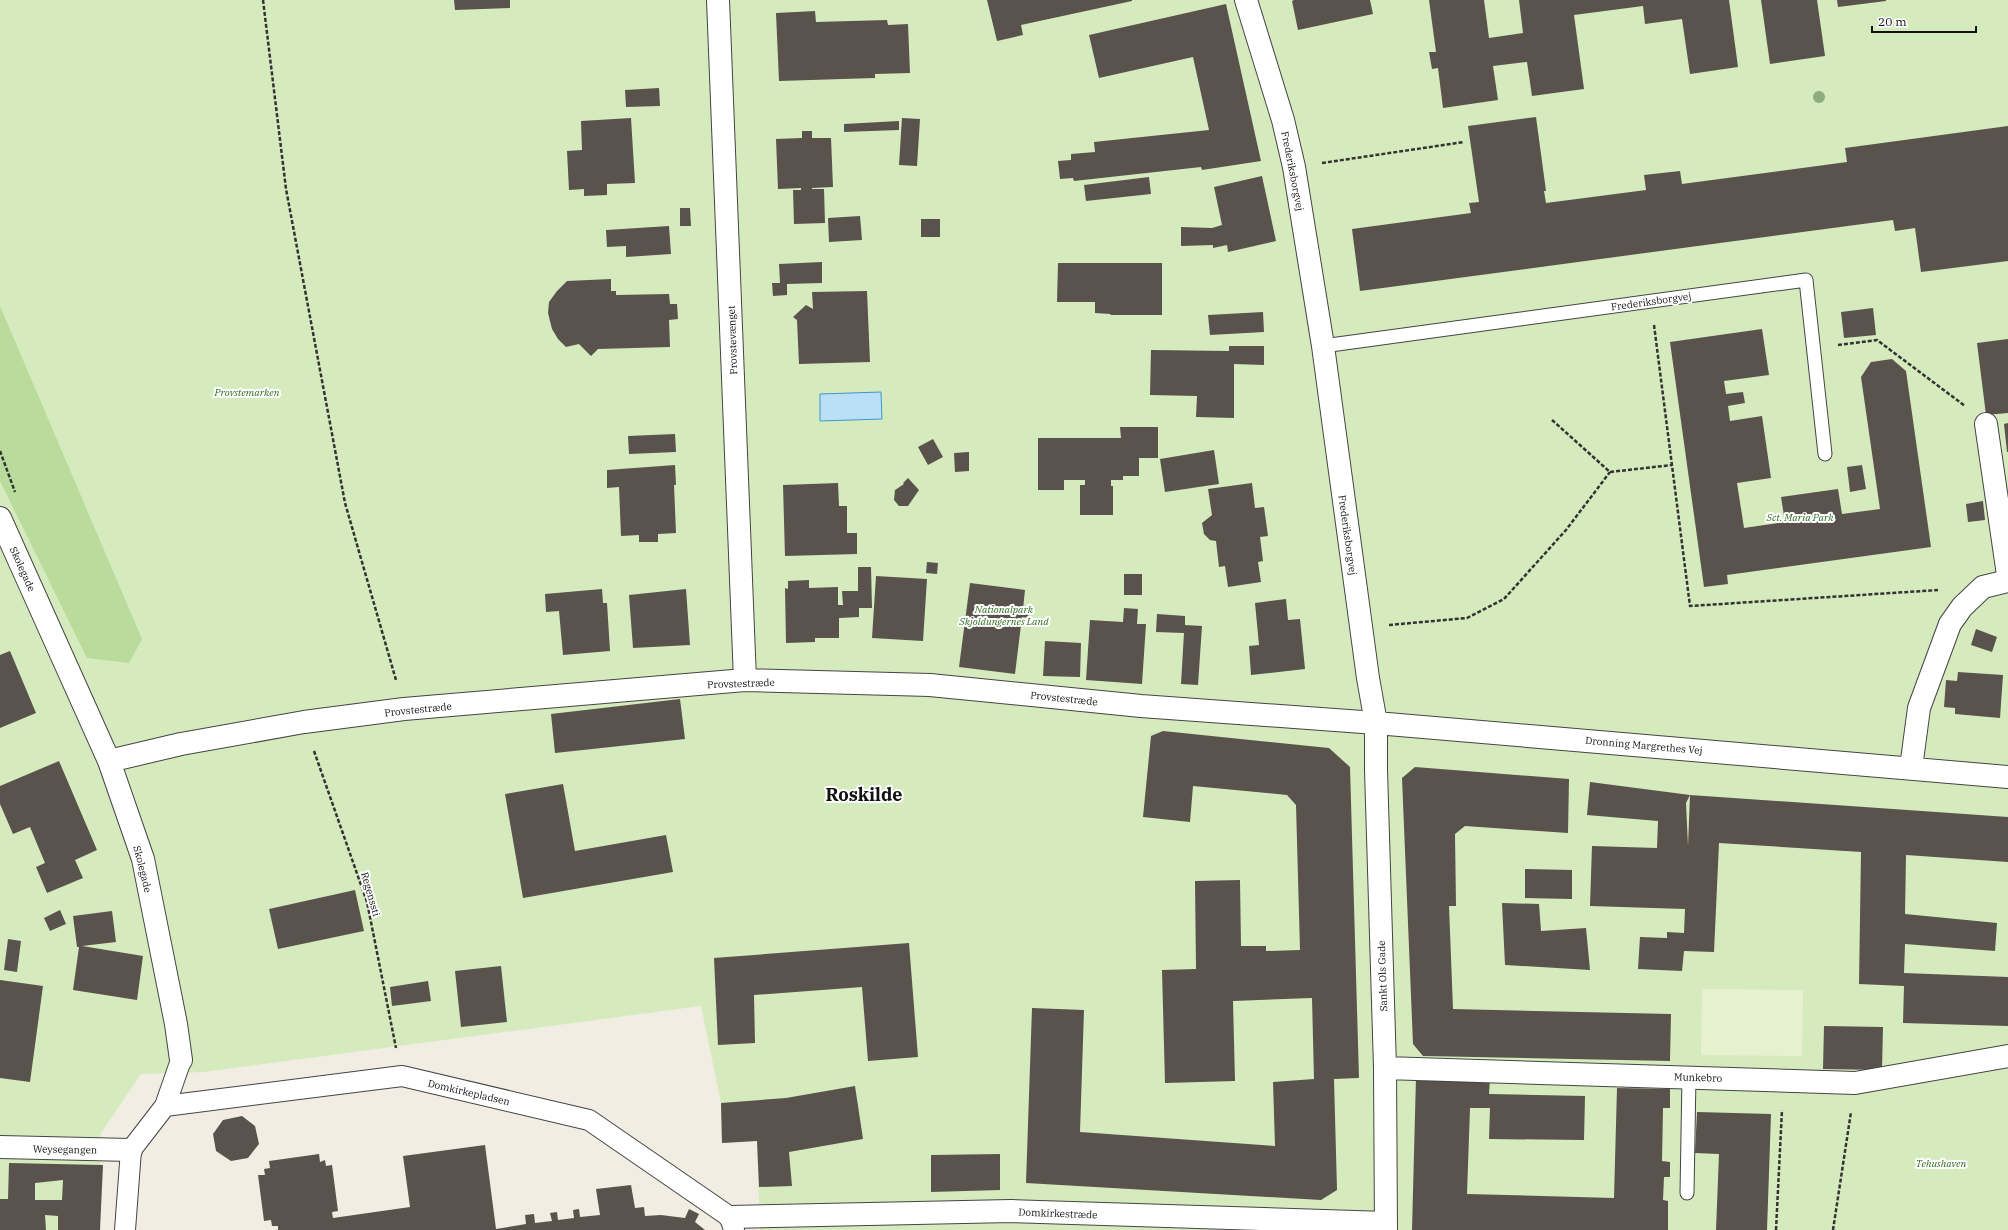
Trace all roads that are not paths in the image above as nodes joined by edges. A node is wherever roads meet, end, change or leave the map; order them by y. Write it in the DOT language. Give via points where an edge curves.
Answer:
graph roads {
  1 [pos="718,0"];
  2 [pos="1246,0"];
  3 [pos="1323,346"];
  4 [pos="1986,424"];
  5 [pos="1825,454"];
  6 [pos="0,518"];
  7 [pos="2008,575"];
  8 [pos="2008,581"];
  9 [pos="745,680"];
  10 [pos="1376,723"];
  11 [pos="109,761"];
  12 [pos="1911,768"];
  13 [pos="2008,777"];
  14 [pos="2008,1056"];
  15 [pos="181,1060"];
  16 [pos="1385,1068"];
  17 [pos="1688,1076"];
  18 [pos="165,1106"];
  19 [pos="0,1147"];
  20 [pos="131,1150"];
  21 [pos="1687,1193"];
  22 [pos="732,1224"];
  23 [pos="1386,1226"];
  24 [pos="125,1230"];
  1 -- 9 [label="street, Provstevænget"];
  2 -- 3 [label="street, Frederiksborgvej" via="1283,120 1294,167"];
  3 -- 5 [label="lane, Frederiksborgvej" via="1806,280"];
  3 -- 10 [label="street, Frederiksborgvej"];
  4 -- 7 [label="street"];
  6 -- 11 [label="street, Skolegade"];
  8 -- 12 [label="street" via="1983,587 1962,606 1950,624 1919,708"];
  9 -- 10 [label="street, Provstestræde" via="930,685 1141,706"];
  9 -- 11 [label="street, Provstestræde" via="404,709 304,722 182,744"];
  10 -- 12 [label="street, Dronning Margrethes Vej"];
  10 -- 16 [label="street, Sankt Ols Gade"];
  11 -- 15 [label="street, Skolegade" via="143,859"];
  12 -- 13 [label="street, Dronning Margrethes Vej"];
  14 -- 17 [label="street, Munkebro" via="1855,1083"];
  15 -- 18 [label="street, Skolegade"];
  16 -- 17 [label="street, Munkebro"];
  16 -- 23 [label="street, Sankt Ols Gade"];
  17 -- 21 [label="lane"];
  18 -- 20 [label="street, Skolegade"];
  18 -- 22 [label="street, Domkirkepladsen" via="402,1076 589,1120"];
  19 -- 20 [label="street, Weysegangen"];
  20 -- 24 [label="street"];
  22 -- 23 [label="street, Domkirkestræde" via="1011,1211"];
}
